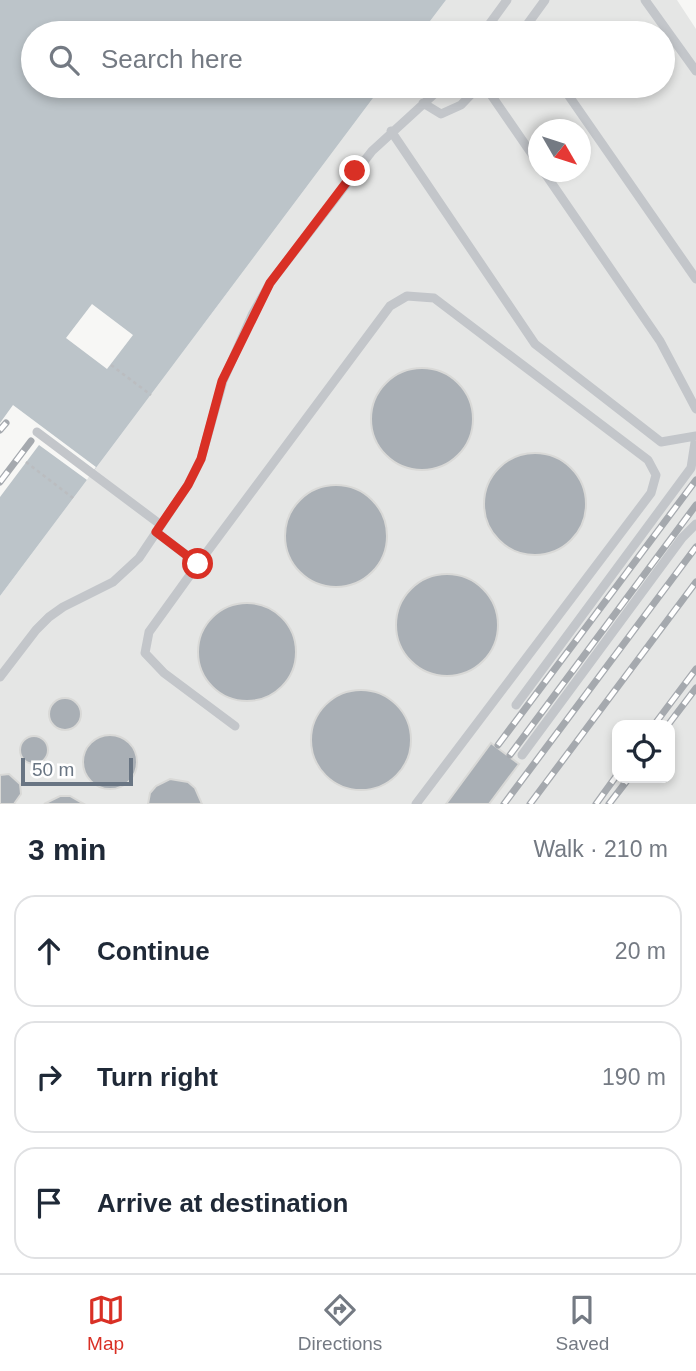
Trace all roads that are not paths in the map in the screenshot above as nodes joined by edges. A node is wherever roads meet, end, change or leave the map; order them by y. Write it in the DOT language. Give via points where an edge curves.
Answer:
graph roads {
  1 [pos="507,0"];
  2 [pos="545,0"];
  3 [pos="645,0"];
  4 [pos="492,21"];
  5 [pos="531,21"];
  6 [pos="660,21"];
  7 [pos="675,42"];
  8 [pos="696,71"];
  9 [pos="429,98"];
  10 [pos="468,98"];
  11 [pos="493,98"];
  12 [pos="570,98"];
  13 [pos="423,103"];
  14 [pos="391,131"];
  15 [pos="528,148"];
  16 [pos="551,182"];
  17 [pos="696,279"];
  18 [pos="696,409"];
  19 [pos="37,432"];
  20 [pos="696,436"];
  21 [pos="696,524"];
  22 [pos="159,528"];
  23 [pos="198,564"];
  24 [pos="0,677"];
  25 [pos="516,705"];
  26 [pos="235,726"];
  27 [pos="522,755"];
  28 [pos="416,804"];
  1 -- 4 [label="lane"];
  2 -- 5 [label="lane"];
  3 -- 6 [label="lane"];
  7 -- 8 [label="lane"];
  9 -- 13 [label="lane"];
  10 -- 13 [label="lane" via="441,114"];
  11 -- 15 [label="lane"];
  12 -- 17 [label="lane"];
  13 -- 14 [label="lane"];
  14 -- 20 [label="lane" via="535,344 662,442"];
  14 -- 22 [label="lane" via="270,283 222,381 201,459"];
  16 -- 18 [label="lane" via="660,341"];
  19 -- 22 [label="lane"];
  20 -- 25 [label="lane" via="691,468"];
  21 -- 27 [label="lane"];
  22 -- 23 [label="lane"];
  22 -- 24 [label="lane" via="139,558 113,582 49,617"];
  23 -- 26 [label="lane" via="149,632 145,653 164,673"];
  23 -- 28 [label="lane" via="390,306 407,296 434,298 648,460 656,475 652,493"];
}
